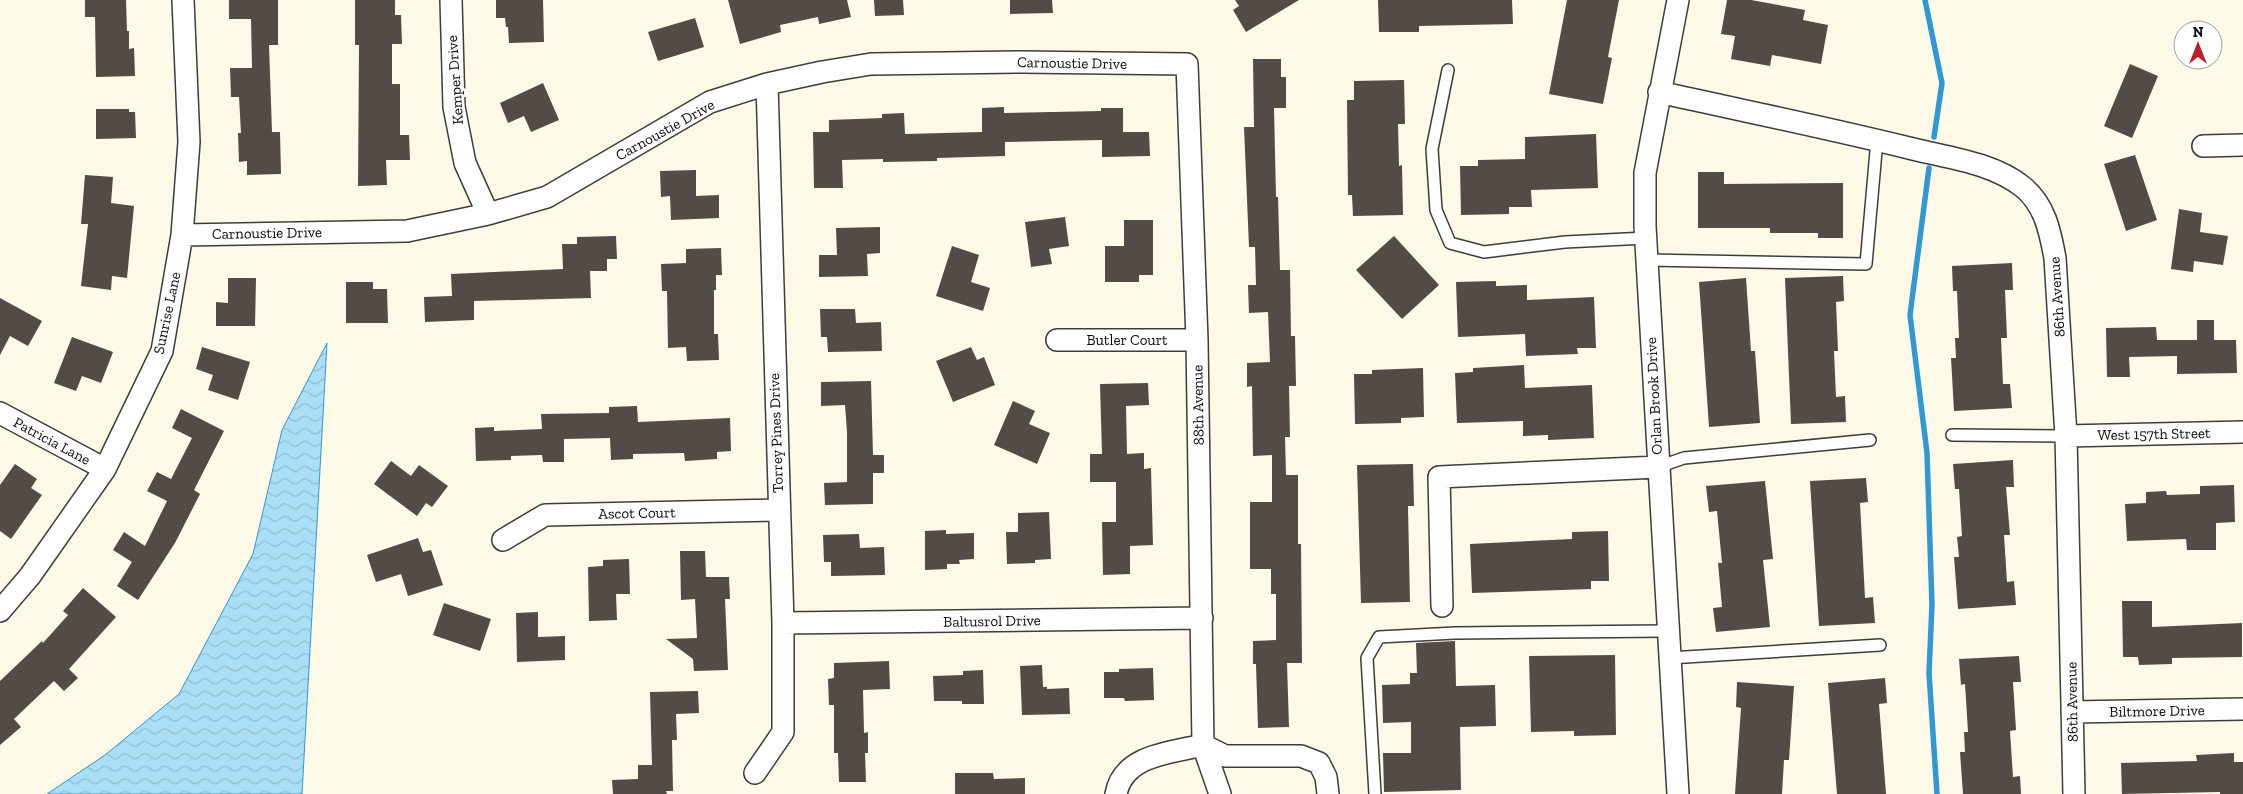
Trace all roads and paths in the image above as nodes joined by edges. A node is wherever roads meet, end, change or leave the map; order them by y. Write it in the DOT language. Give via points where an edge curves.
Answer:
graph roads {
  1 [pos="183,0"];
  2 [pos="451,0"];
  3 [pos="1678,0"];
  4 [pos="1187,64"];
  5 [pos="1448,70"];
  6 [pos="767,84"];
  7 [pos="1659,92"];
  8 [pos="1877,140"];
  9 [pos="2243,145"];
  10 [pos="2203,146"];
  11 [pos="488,214"];
  12 [pos="182,235"];
  13 [pos="1646,238"];
  14 [pos="1647,260"];
  15 [pos="1057,340"];
  16 [pos="1197,340"];
  17 [pos="0,413"];
  18 [pos="2243,432"];
  19 [pos="1952,435"];
  20 [pos="2066,436"];
  21 [pos="1870,440"];
  22 [pos="1658,467"];
  23 [pos="104,469"];
  24 [pos="778,510"];
  25 [pos="503,540"];
  26 [pos="1442,606"];
  27 [pos="0,611"];
  28 [pos="1202,618"];
  29 [pos="783,623"];
  30 [pos="1667,631"];
  31 [pos="1880,645"];
  32 [pos="1669,658"];
  33 [pos="2243,709"];
  34 [pos="2072,712"];
  35 [pos="1203,745"];
  36 [pos="755,773"];
  37 [pos="1116,794"];
  38 [pos="1220,794"];
  39 [pos="1328,794"];
  40 [pos="1375,794"];
  41 [pos="1678,794"];
  42 [pos="2074,794"];
  1 -- 12 [label="street, Sunrise Lane" via="189,142"];
  2 -- 11 [label="street, Kemper Drive" via="454,107 465,163"];
  3 -- 7 [label="street, Orlan Brook Drive"];
  4 -- 6 [label="street, Carnoustie Drive" via="870,64"];
  4 -- 16 [label="street, 88th Avenue"];
  5 -- 13 [label="lane" via="1432,149 1436,210 1450,243 1484,252 1565,242"];
  6 -- 11 [label="street, Carnoustie Drive" via="710,102 547,197"];
  6 -- 24 [label="street, Torrey Pines Drive"];
  7 -- 8 [label="street, 86th Avenue"];
  7 -- 13 [label="street, Orlan Brook Drive" via="1645,173"];
  8 -- 14 [label="lane" via="1866,264"];
  8 -- 20 [label="street, 86th Avenue" via="2003,174 2024,188 2040,206 2050,229 2055,258"];
  9 -- 10 [label="street"];
  11 -- 12 [label="street, Carnoustie Drive" via="407,231"];
  12 -- 23 [label="street, Sunrise Lane" via="162,350"];
  13 -- 14 [label="street, Orlan Brook Drive"];
  14 -- 22 [label="street, Orlan Brook Drive"];
  15 -- 16 [label="street, Butler Court"];
  16 -- 28 [label="street, 88th Avenue"];
  17 -- 23 [label="street, Patricia Lane"];
  18 -- 20 [label="street, West 157th Street"];
  19 -- 20 [label="lane"];
  20 -- 34 [label="street, 86th Avenue"];
  21 -- 22 [label="lane" via="1684,458"];
  22 -- 26 [label="street" via="1439,477"];
  22 -- 30 [label="street, Orlan Brook Drive"];
  23 -- 27 [label="street, Sunrise Lane" via="30,576"];
  24 -- 25 [label="street, Ascot Court" via="545,515"];
  24 -- 29 [label="street, Torrey Pines Drive"];
  28 -- 29 [label="street, Baltusrol Drive"];
  28 -- 35 [label="street, 88th Avenue"];
  29 -- 36 [label="street, Torrey Pines Drive" via="783,732"];
  30 -- 32 [label="street, Orlan Brook Drive"];
  30 -- 40 [label="lane" via="1379,637 1367,658"];
  31 -- 32 [label="lane"];
  32 -- 41 [label="street, Orlan Brook Drive"];
  33 -- 34 [label="street, Biltmore Drive"];
  34 -- 42 [label="street, 86th Avenue"];
  35 -- 37 [label="street" via="1138,762 1118,780"];
  35 -- 38 [label="street, 88th Avenue"];
  35 -- 39 [label="street" via="1225,756 1301,756 1319,762 1326,777"];
}
